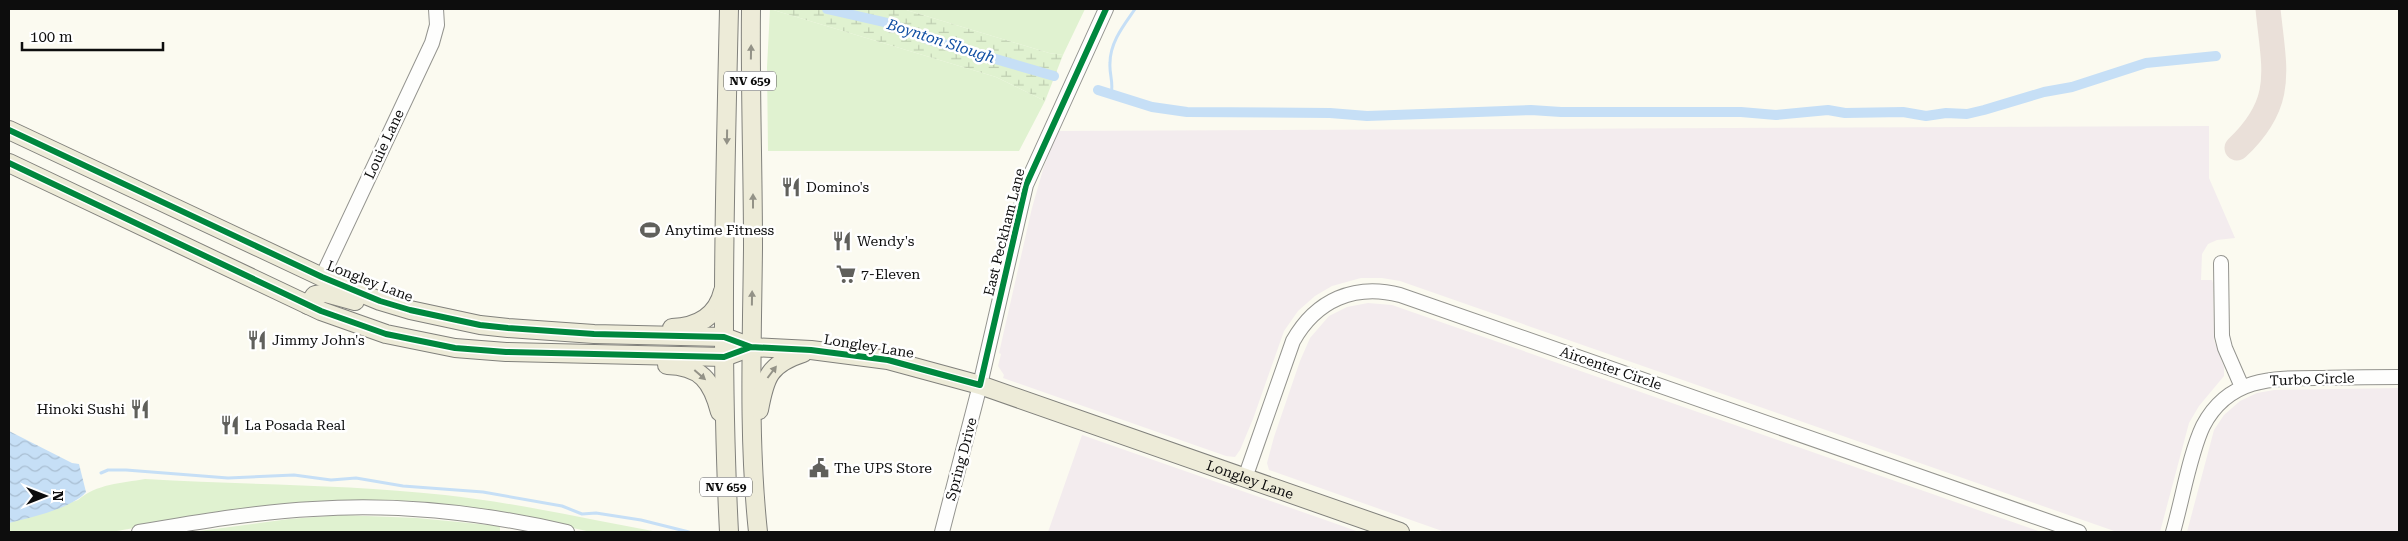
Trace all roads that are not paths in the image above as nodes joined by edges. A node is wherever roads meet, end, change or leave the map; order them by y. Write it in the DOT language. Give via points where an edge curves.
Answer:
graph roads {
  1 [pos="436,9"];
  2 [pos="729,9"];
  3 [pos="751,9"];
  4 [pos="1106,9"];
  5 [pos="9,130"];
  6 [pos="9,164"];
  7 [pos="165,238"];
  8 [pos="2221,262"];
  9 [pos="322,277"];
  10 [pos="725,281"];
  11 [pos="308,305"];
  12 [pos="480,325"];
  13 [pos="551,331"];
  14 [pos="724,337"];
  15 [pos="751,347"];
  16 [pos="811,350"];
  17 [pos="567,354"];
  18 [pos="724,357"];
  19 [pos="2399,377"];
  20 [pos="980,385"];
  21 [pos="2242,387"];
  22 [pos="725,442"];
  23 [pos="752,452"];
  24 [pos="1245,478"];
  25 [pos="140,532"];
  26 [pos="567,532"];
  27 [pos="729,532"];
  28 [pos="758,532"];
  29 [pos="942,532"];
  30 [pos="1400,532"];
  31 [pos="2079,532"];
  32 [pos="2173,532"];
  1 -- 9 [label="street, Louie Lane" via="437,25 432,43"];
  2 -- 10 [label="main road, NV 659, one-way"];
  15 -- 3 [label="main road, NV 659, one-way"];
  4 -- 20 [label="street, East Peckham Lane" via="1026,185"];
  5 -- 9 [label="main road, Longley Lane"];
  6 -- 7 [label="main road, Longley Lane"];
  7 -- 9 [label="main road" via="214,250 306,290 316,287"];
  7 -- 11 [label="main road, Longley Lane"];
  8 -- 21 [label="street" via="2222,336"];
  9 -- 12 [label="main road, Longley Lane" via="380,301"];
  10 -- 13 [label="main road" via="719,304 708,317 695,325"];
  10 -- 14 [label="main road, NV 659"];
  11 -- 12 [label="main road" via="314,295 326,293 409,319 446,325"];
  11 -- 17 [label="main road, Longley Lane" via="353,324 422,342 506,352"];
  12 -- 13 [label="main road, Longley Lane"];
  13 -- 14 [label="main road, Longley Lane"];
  14 -- 15 [label="main road, Longley Lane"];
  14 -- 18 [label="main road, NV 659"];
  15 -- 16 [label="main road, Longley Lane"];
  15 -- 18 [label="main road, Longley Lane"];
  15 -- 23 [label="main road, NV 659"];
  16 -- 20 [label="main road, Longley Lane" via="888,360"];
  23 -- 16 [label="main road, one-way" via="767,376 787,358"];
  17 -- 18 [label="main road, Longley Lane"];
  17 -- 22 [label="main road, one-way" via="694,369 713,390"];
  18 -- 22 [label="main road, NV 659"];
  19 -- 21 [label="street, Turbo Circle" via="2279,378"];
  20 -- 24 [label="main road, Longley Lane"];
  20 -- 29 [label="street, Spring Drive"];
  21 -- 32 [label="street, Turbo Circle" via="2220,402 2203,426"];
  22 -- 27 [label="main road, NV 659"];
  23 -- 28 [label="main road, NV 659"];
  24 -- 30 [label="main road, Longley Lane"];
  24 -- 31 [label="street, Aircenter Circle" via="1300,329 1309,317 1330,301 1349,293 1371,290 1400,295"];
  25 -- 26 [label="street" via="272,512 351,508 460,513"];
}
